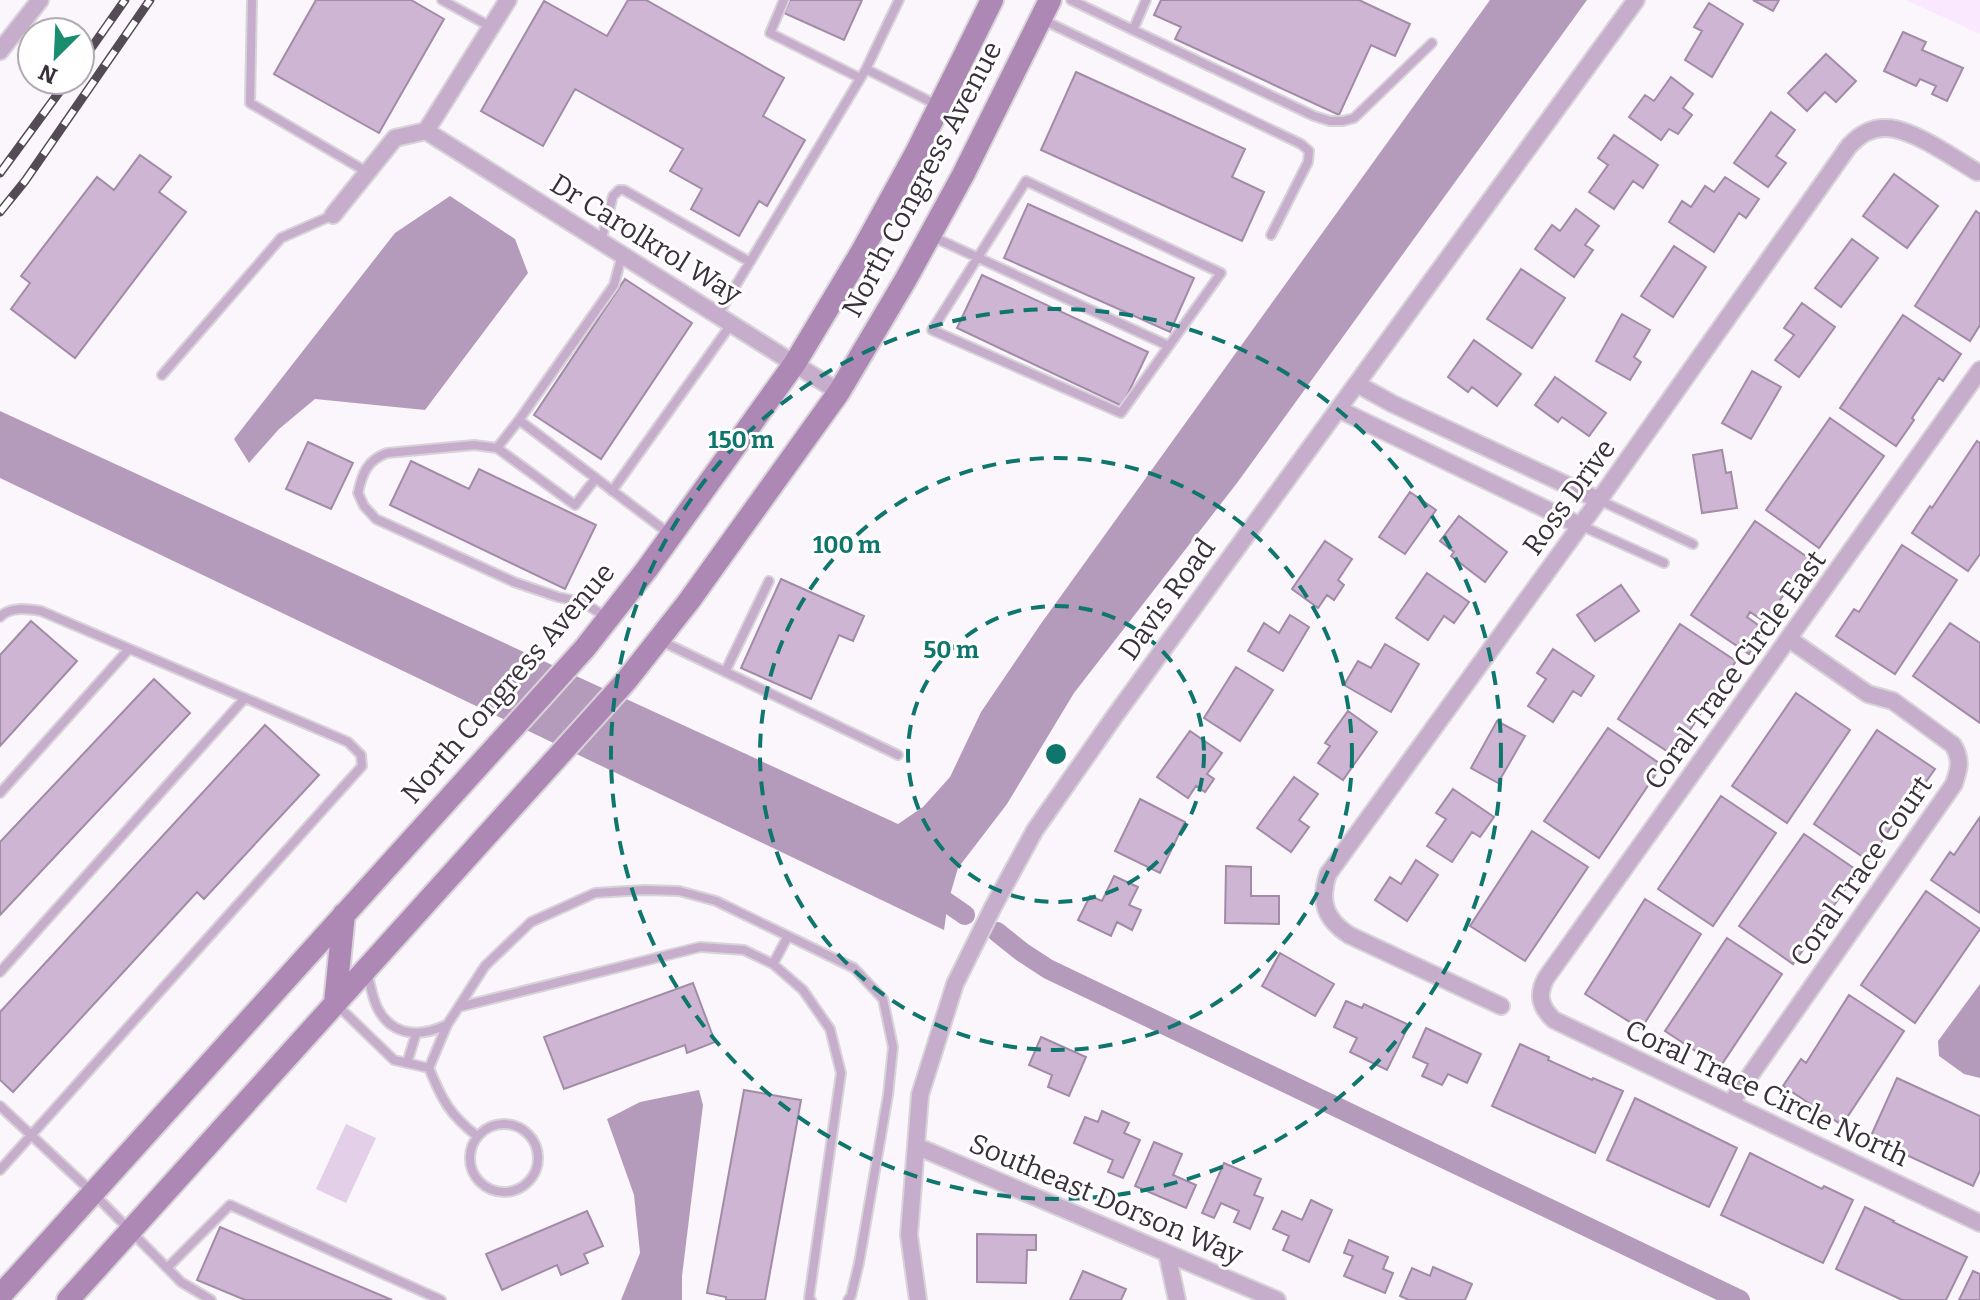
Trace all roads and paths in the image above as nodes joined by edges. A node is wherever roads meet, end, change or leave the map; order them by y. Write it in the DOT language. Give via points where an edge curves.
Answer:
graph roads {
  1 [pos="40,0"];
  2 [pos="252,0"];
  3 [pos="442,0"];
  4 [pos="508,0"];
  5 [pos="784,0"];
  6 [pos="899,0"];
  7 [pos="992,0"];
  8 [pos="1071,0"];
  9 [pos="1146,0"];
  10 [pos="1636,0"];
  11 [pos="1046,10"];
  12 [pos="491,27"];
  13 [pos="1133,30"];
  14 [pos="1432,43"];
  15 [pos="0,51"];
  16 [pos="866,69"];
  17 [pos="860,78"];
  18 [pos="939,106"];
  19 [pos="426,131"];
  20 [pos="1977,172"];
  21 [pos="367,173"];
  22 [pos="333,215"];
  23 [pos="931,235"];
  24 [pos="1271,235"];
  25 [pos="601,241"];
  26 [pos="622,254"];
  27 [pos="978,257"];
  28 [pos="750,262"];
  29 [pos="725,319"];
  30 [pos="1169,346"];
  31 [pos="795,363"];
  32 [pos="1980,370"];
  33 [pos="162,375"];
  34 [pos="1357,384"];
  35 [pos="839,392"];
  36 [pos="1338,409"];
  37 [pos="519,420"];
  38 [pos="497,448"];
  39 [pos="596,478"];
  40 [pos="612,491"];
  41 [pos="1599,500"];
  42 [pos="1581,526"];
  43 [pos="671,535"];
  44 [pos="1693,544"];
  45 [pos="1664,563"];
  46 [pos="769,581"];
  47 [pos="0,617"];
  48 [pos="608,618"];
  49 [pos="1789,639"];
  50 [pos="658,640"];
  51 [pos="129,649"];
  52 [pos="725,672"];
  53 [pos="245,698"];
  54 [pos="898,755"];
  55 [pos="0,793"];
  56 [pos="344,914"];
  57 [pos="788,936"];
  58 [pos="773,964"];
  59 [pos="366,968"];
  60 [pos="0,972"];
  61 [pos="1540,1002"];
  62 [pos="335,1003"];
  63 [pos="1501,1006"];
  64 [pos="459,1007"];
  65 [pos="447,1025"];
  66 [pos="416,1034"];
  67 [pos="407,1063"];
  68 [pos="429,1068"];
  69 [pos="1730,1104"];
  70 [pos="0,1106"];
  71 [pos="31,1135"];
  72 [pos="477,1136"];
  73 [pos="916,1146"];
  74 [pos="0,1170"];
  75 [pos="93,1193"];
  76 [pos="1980,1223"];
  77 [pos="131,1230"];
  78 [pos="1167,1253"];
  79 [pos="167,1268"];
  80 [pos="0,1296"];
  81 [pos="68,1300"];
  82 [pos="211,1300"];
  83 [pos="441,1300"];
  84 [pos="811,1300"];
  85 [pos="848,1300"];
  86 [pos="918,1300"];
  87 [pos="1177,1300"];
  88 [pos="1277,1300"];
  1 -- 15 [label="street"];
  2 -- 21 [label="lane" via="250,103"];
  3 -- 12 [label="lane"];
  4 -- 12 [label="street"];
  5 -- 17 [label="lane" via="770,33"];
  6 -- 16 [label="lane"];
  7 -- 18 [label="main road, North Congress Avenue"];
  8 -- 13 [label="lane"];
  9 -- 13 [label="lane"];
  10 -- 34 [label="street, Davis Road"];
  11 -- 23 [label="main road, North Congress Avenue"];
  11 -- 24 [label="lane" via="1309,151"];
  12 -- 19 [label="street"];
  13 -- 14 [label="lane" via="1330,121 1354,118"];
  16 -- 17 [label="lane"];
  16 -- 18 [label="lane"];
  17 -- 28 [label="lane"];
  18 -- 31 [label="main road, North Congress Avenue"];
  19 -- 21 [label="street" via="395,138"];
  19 -- 25 [label="street, Dr Carolkrol Way"];
  20 -- 41 [label="street, Ross Drive" via="1900,130 1885,127 1859,136"];
  21 -- 22 [label="street"];
  22 -- 33 [label="lane" via="281,238"];
  23 -- 27 [label="lane"];
  23 -- 35 [label="main road, North Congress Avenue"];
  25 -- 26 [label="street, Dr Carolkrol Way"];
  25 -- 28 [label="lane" via="613,196 624,190"];
  26 -- 29 [label="street, Dr Carolkrol Way"];
  26 -- 37 [label="lane" via="614,285"];
  27 -- 30 [label="lane"];
  27 -- 30 [label="lane" via="932,330 1121,413"];
  27 -- 30 [label="lane" via="1026,181 1221,273"];
  28 -- 29 [label="lane"];
  29 -- 31 [label="street, Dr Carolkrol Way"];
  29 -- 40 [label="lane"];
  31 -- 35 [label="street, Dr Carolkrol Way"];
  31 -- 43 [label="main road, North Congress Avenue"];
  32 -- 49 [label="street, Coral Trace Circle East"];
  34 -- 36 [label="street, Davis Road"];
  34 -- 41 [label="street"];
  35 -- 50 [label="main road, North Congress Avenue"];
  36 -- 42 [label="street"];
  36 -- 73 [label="street, Davis Road" via="1035,830 955,984 920,1095"];
  37 -- 38 [label="lane"];
  37 -- 39 [label="lane"];
  38 -- 39 [label="lane" via="575,505"];
  38 -- 48 [label="lane" via="474,445 387,453 368,466 358,493 376,519 514,582 582,602"];
  39 -- 40 [label="lane"];
  40 -- 43 [label="lane"];
  41 -- 42 [label="street, Ross Drive"];
  41 -- 44 [label="lane"];
  42 -- 45 [label="lane"];
  42 -- 63 [label="street, Ross Drive" via="1328,874 1324,888 1324,902 1337,927"];
  43 -- 48 [label="main road, North Congress Avenue"];
  46 -- 52 [label="lane"];
  47 -- 51 [label="lane" via="25,608 41,611"];
  48 -- 56 [label="main road, North Congress Avenue"];
  49 -- 61 [label="street, Coral Trace Circle East" via="1546,978"];
  49 -- 69 [label="street, Coral Trace Court" via="1868,694 1893,701 1953,745 1960,766 1954,784"];
  50 -- 52 [label="lane"];
  50 -- 59 [label="main road, North Congress Avenue"];
  51 -- 53 [label="lane"];
  51 -- 55 [label="lane"];
  52 -- 54 [label="lane"];
  53 -- 60 [label="lane"];
  53 -- 71 [label="lane" via="348,742 361,755 362,766"];
  56 -- 62 [label="main road"];
  56 -- 75 [label="main road, North Congress Avenue"];
  57 -- 58 [label="lane"];
  57 -- 64 [label="lane" via="716,901 679,891 595,893 531,922 485,966"];
  57 -- 85 [label="lane" via="854,968 883,999 893,1047 859,1263"];
  58 -- 64 [label="lane" via="744,950 700,947"];
  58 -- 84 [label="lane" via="803,990 830,1029 841,1073"];
  59 -- 62 [label="main road, North Congress Avenue"];
  59 -- 66 [label="lane" via="377,1008 400,1030"];
  61 -- 69 [label="street, Coral Trace Circle North" via="1554,1020"];
  62 -- 67 [label="lane" via="394,1060"];
  62 -- 77 [label="main road, North Congress Avenue"];
  64 -- 65 [label="lane"];
  65 -- 66 [label="lane"];
  65 -- 68 [label="lane"];
  66 -- 67 [label="lane"];
  67 -- 68 [label="lane"];
  68 -- 72 [label="lane" via="445,1104"];
  69 -- 76 [label="street, Coral Trace Circle North"];
  70 -- 71 [label="lane"];
  71 -- 74 [label="lane"];
  71 -- 75 [label="lane"];
  72 -- 72 [label="lane" via="469,1154 478,1181 504,1193 530,1181 538,1153 522,1129 503,1124"];
  73 -- 78 [label="street, Southeast Dorson Way"];
  73 -- 86 [label="street, Davis Road" via="909,1235"];
  75 -- 77 [label="lane"];
  75 -- 80 [label="main road, North Congress Avenue"];
  77 -- 79 [label="lane"];
  77 -- 81 [label="main road, North Congress Avenue"];
  78 -- 87 [label="street"];
  78 -- 88 [label="street, Southeast Dorson Way"];
  79 -- 82 [label="lane"];
  79 -- 83 [label="lane" via="230,1205"];
}
